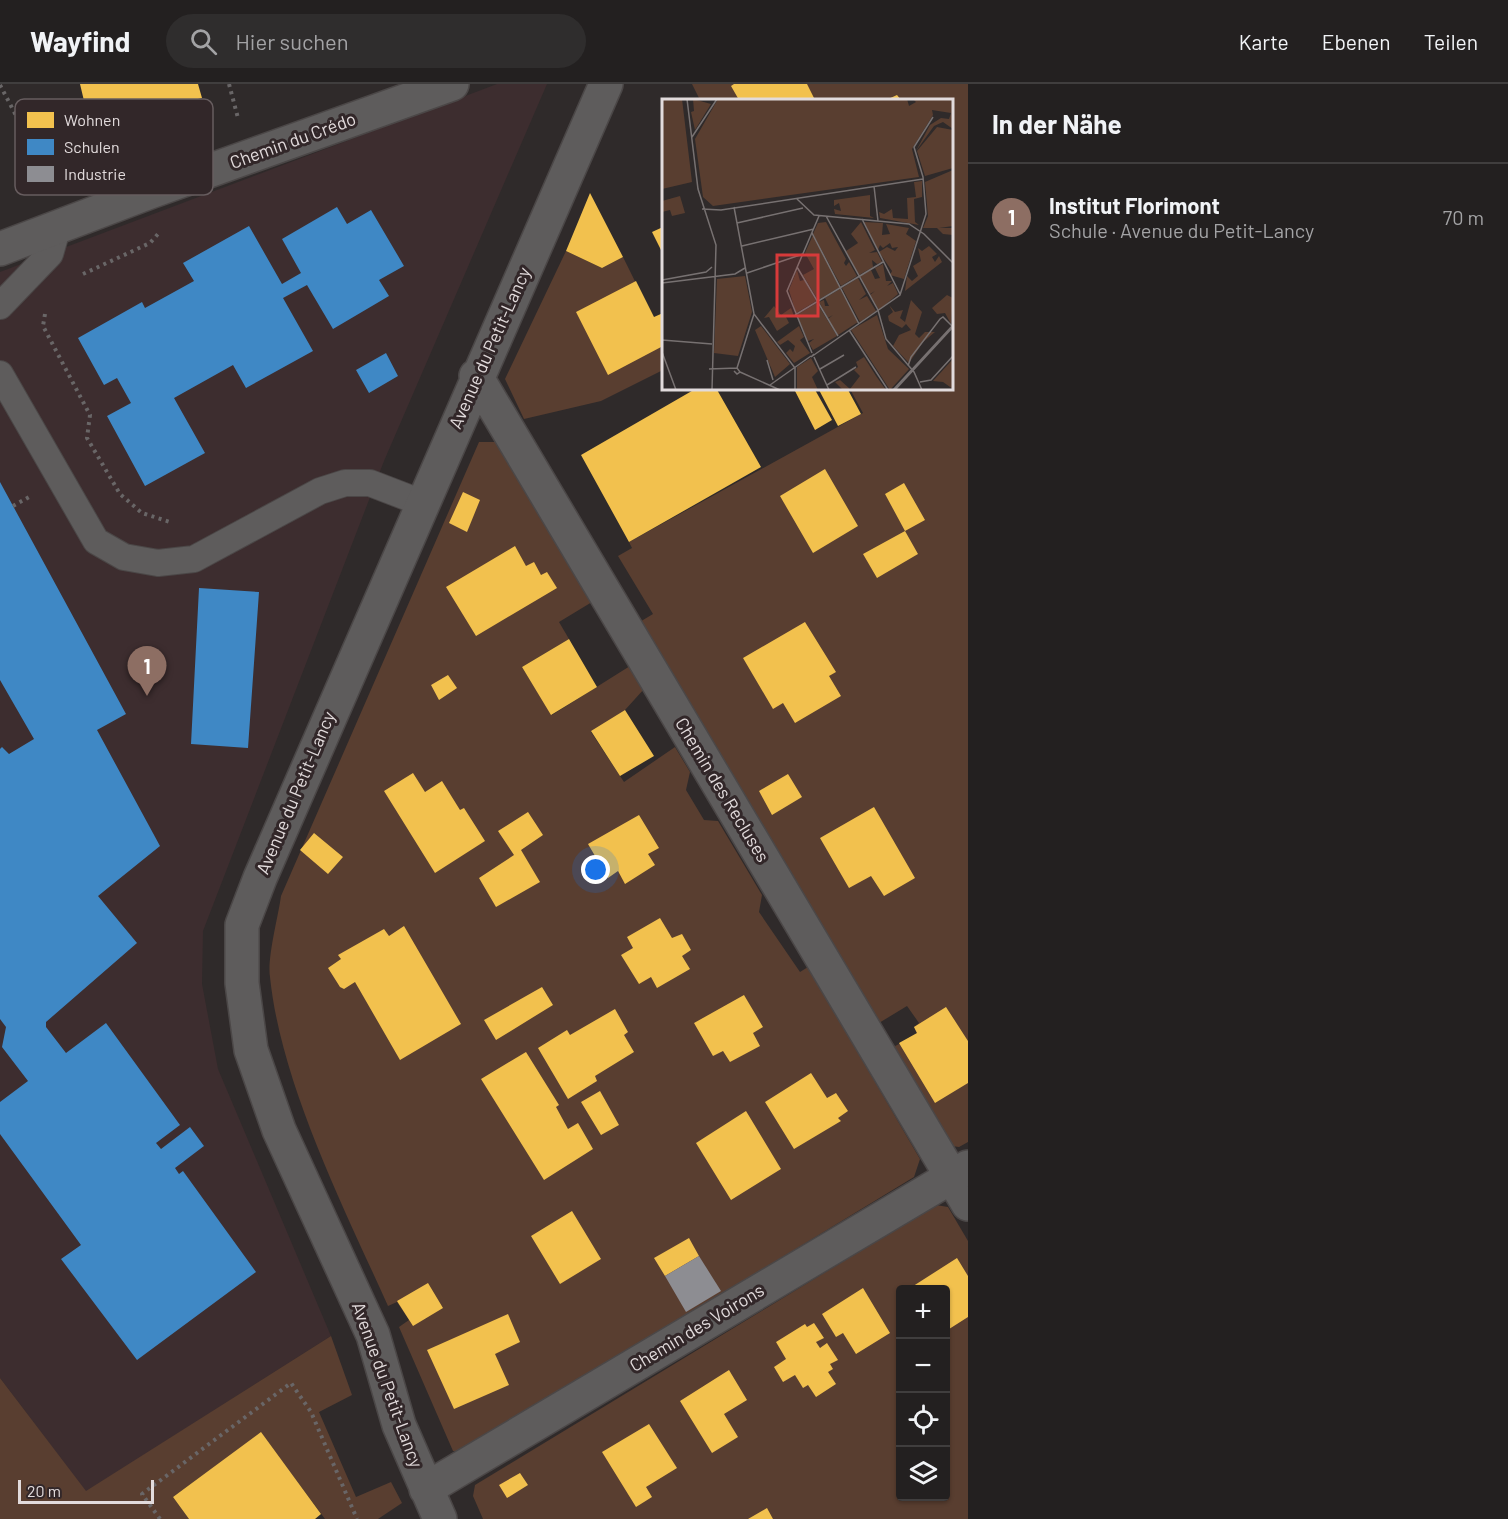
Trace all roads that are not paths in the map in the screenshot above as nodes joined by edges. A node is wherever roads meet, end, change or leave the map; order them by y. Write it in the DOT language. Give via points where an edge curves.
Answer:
graph roads {
  1 [pos="452,84"];
  2 [pos="606,84"];
  3 [pos="213,170"];
  4 [pos="144,195"];
  5 [pos="58,226"];
  6 [pos="0,249"];
  7 [pos="0,306"];
  8 [pos="0,374"];
  9 [pos="476,376"];
  10 [pos="422,503"];
  11 [pos="960,1172"];
  12 [pos="968,1204"];
  13 [pos="426,1488"];
  14 [pos="440,1519"];
  1 -- 3 [label="street, Chemin du Crédo"];
  2 -- 9 [label="street, Avenue du Petit-Lancy"];
  4 -- 5 [label="street, Chemin du Crédo"];
  5 -- 6 [label="street, Chemin du Crédo"];
  5 -- 7 [label="lane" via="50,254"];
  8 -- 10 [label="lane" via="96,541 124,557 158,562 194,559 320,491 345,483 370,483"];
  9 -- 10 [label="street, Avenue du Petit-Lancy"];
  9 -- 11 [label="street, Chemin des Recluses"];
  10 -- 13 [label="street, Avenue du Petit-Lancy" via="256,887 242,925 242,983 251,1050 279,1130 373,1335 399,1425"];
  11 -- 12 [label="street, Chemin des Recluses"];
  11 -- 13 [label="street, Chemin des Voirons"];
  13 -- 14 [label="street, Avenue du Petit-Lancy"];
}
